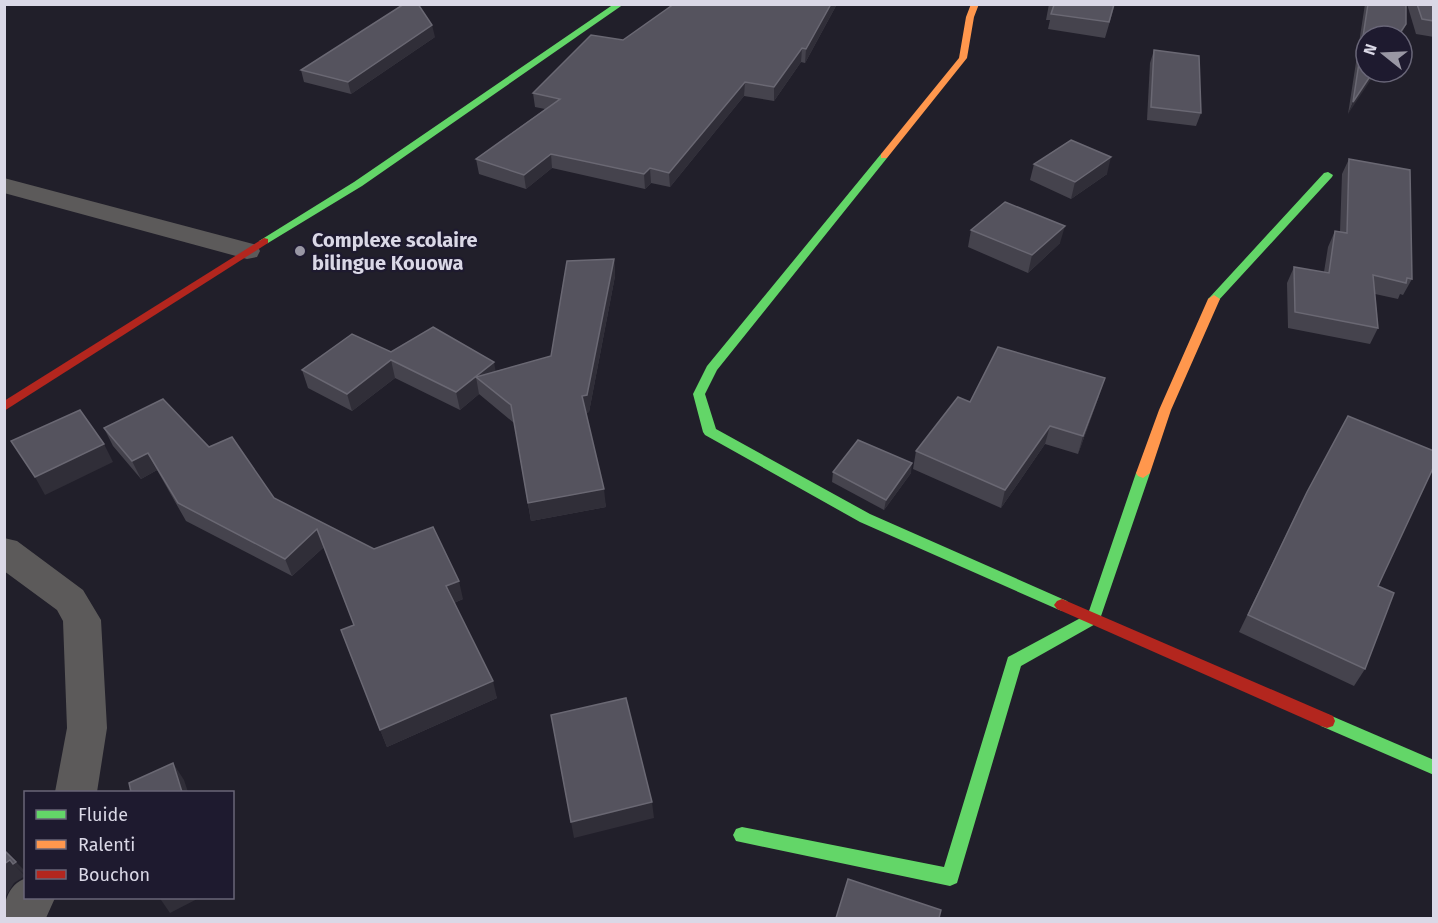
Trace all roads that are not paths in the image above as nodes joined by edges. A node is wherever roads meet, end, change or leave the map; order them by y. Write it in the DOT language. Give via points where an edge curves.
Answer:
graph roads {
  1 [pos="620,4"];
  2 [pos="975,4"];
  3 [pos="1328,175"];
  4 [pos="4,185"];
  5 [pos="248,251"];
  6 [pos="4,407"];
  7 [pos="4,551"];
  8 [pos="1094,618"];
  9 [pos="1434,768"];
  10 [pos="76,791"];
  11 [pos="742,835"];
  12 [pos="31,899"];
  13 [pos="21,918"];
  1 -- 5 [label="street" via="358,184"];
  2 -- 8 [label="street" via="963,58 711,369 699,394 710,432 865,518"];
  3 -- 8 [label="street" via="1215,296 1165,410"];
  4 -- 5 [label="street"];
  5 -- 6 [label="street"];
  7 -- 10 [label="street" via="70,600 82,620 87,728"];
  8 -- 9 [label="street"];
  8 -- 11 [label="street" via="1014,662 950,877"];
  12 -- 13 [label="street"];
}
